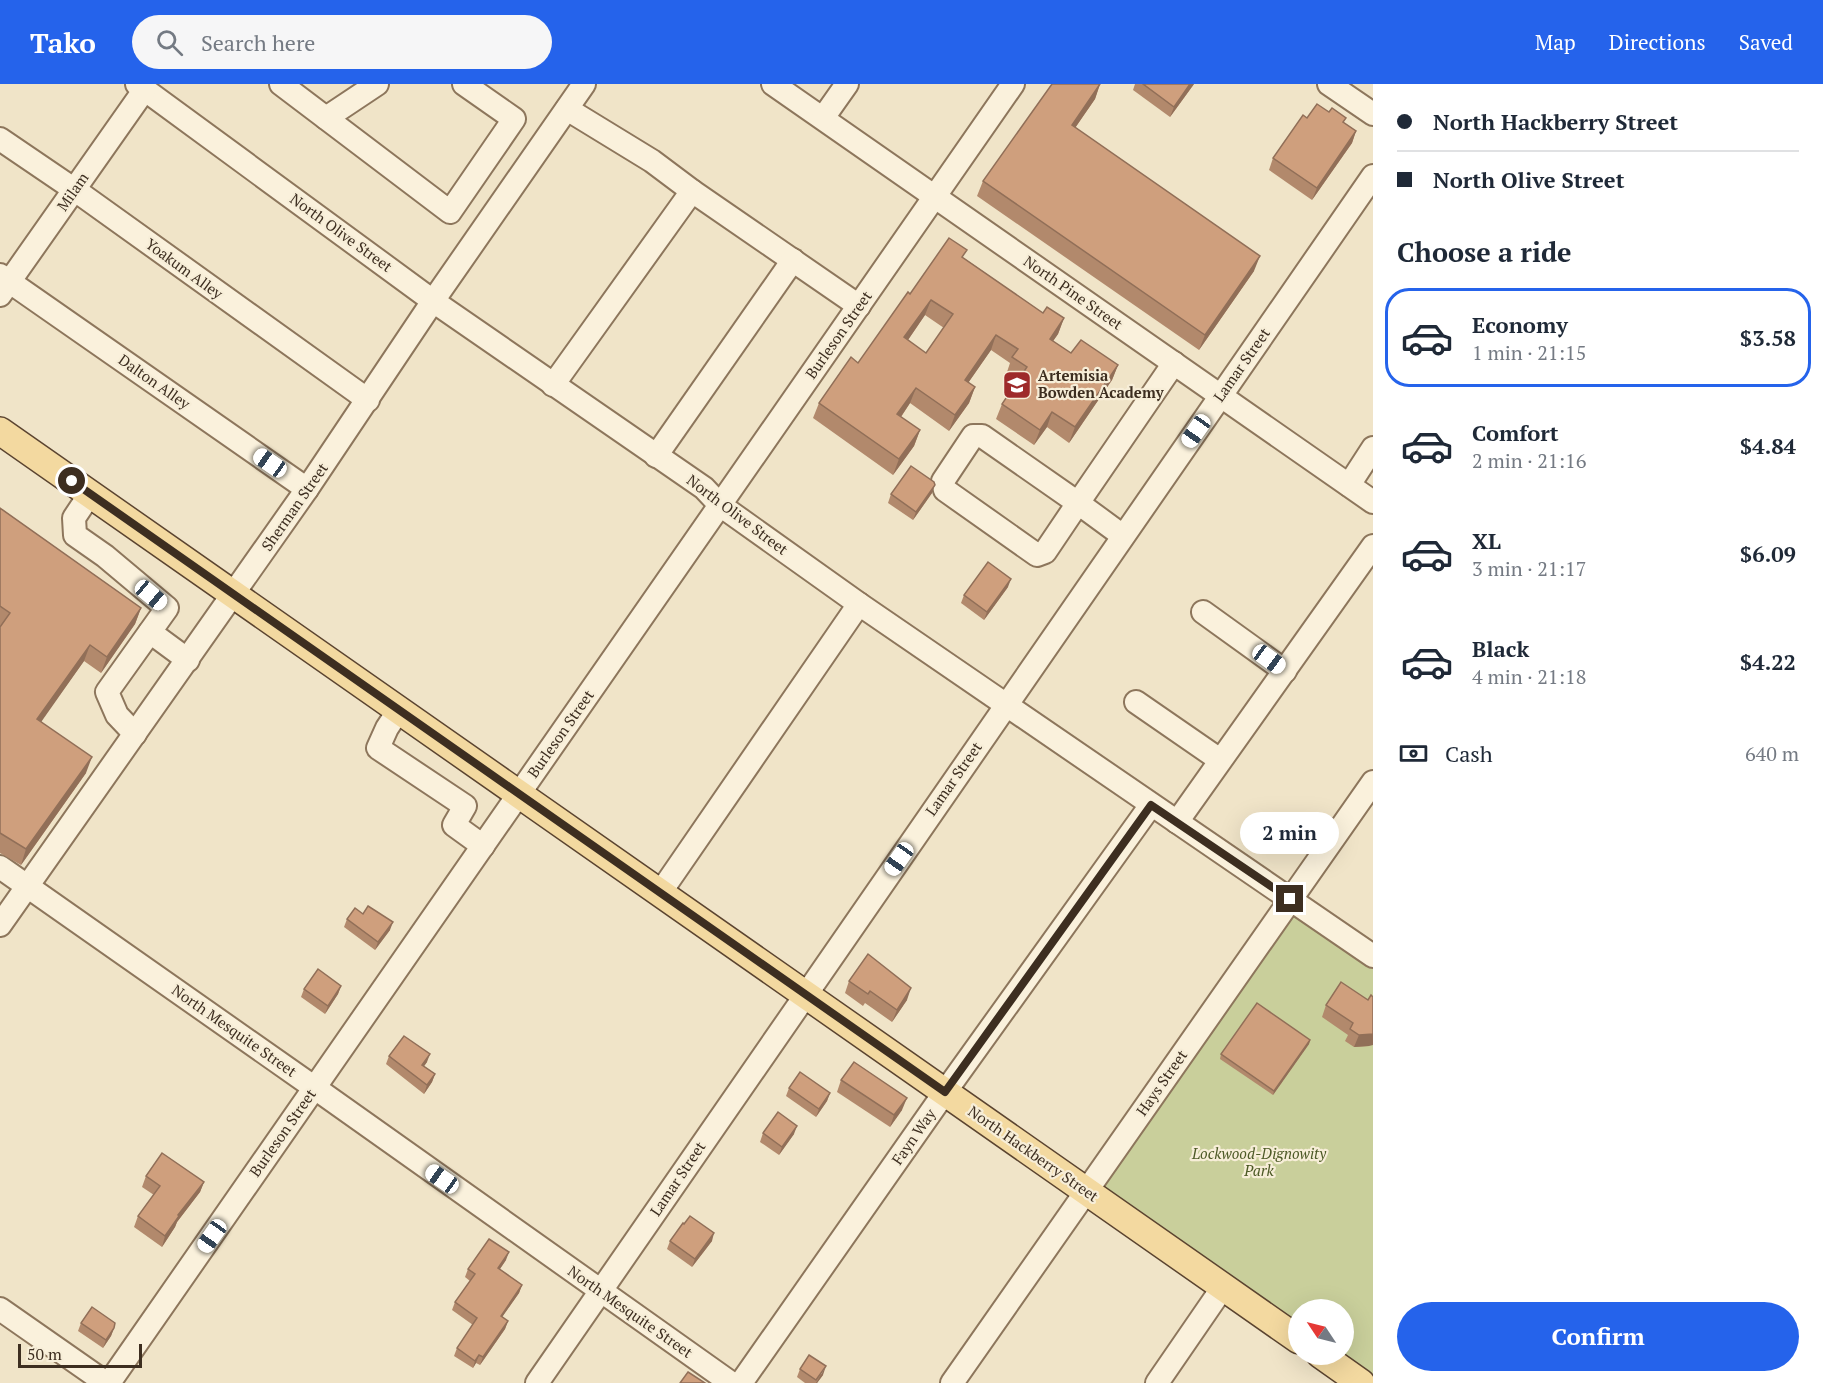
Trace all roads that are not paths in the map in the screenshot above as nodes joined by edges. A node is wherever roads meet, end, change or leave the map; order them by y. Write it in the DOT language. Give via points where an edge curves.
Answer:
graph roads {
  1 [pos="281,84"];
  2 [pos="377,84"];
  3 [pos="464,84"];
  4 [pos="584,84"];
  5 [pos="773,84"];
  6 [pos="847,84"];
  7 [pos="1013,84"];
  8 [pos="1329,84"];
  9 [pos="141,87"];
  10 [pos="567,109"];
  11 [pos="1373,114"];
  12 [pos="326,118"];
  13 [pos="823,118"];
  14 [pos="0,139"];
  15 [pos="1373,176"];
  16 [pos="75,190"];
  17 [pos="692,191"];
  18 [pos="935,196"];
  19 [pos="793,260"];
  20 [pos="3,284"];
  21 [pos="433,301"];
  22 [pos="859,306"];
  23 [pos="1174,363"];
  24 [pos="553,385"];
  25 [pos="1221,396"];
  26 [pos="368,400"];
  27 [pos="0,431"];
  28 [pos="1373,448"];
  29 [pos="656,456"];
  30 [pos="1350,485"];
  31 [pos="307,489"];
  32 [pos="90,494"];
  33 [pos="1373,502"];
  34 [pos="1078,503"];
  35 [pos="720,505"];
  36 [pos="1123,536"];
  37 [pos="1373,546"];
  38 [pos="234,594"];
  39 [pos="859,604"];
  40 [pos="1203,612"];
  41 [pos="150,633"];
  42 [pos="188,660"];
  43 [pos="1285,671"];
  44 [pos="1136,702"];
  45 [pos="1006,704"];
  46 [pos="399,710"];
  47 [pos="135,734"];
  48 [pos="1220,760"];
  49 [pos="1373,782"];
  50 [pos="519,794"];
  51 [pos="1151,805"];
  52 [pos="1177,822"];
  53 [pos="483,846"];
  54 [pos="0,867"];
  55 [pos="27,887"];
  56 [pos="660,893"];
  57 [pos="1290,899"];
  58 [pos="0,926"];
  59 [pos="1373,956"];
  60 [pos="805,994"];
  61 [pos="315,1088"];
  62 [pos="945,1092"];
  63 [pos="1086,1191"];
  64 [pos="1223,1287"];
  65 [pos="602,1292"];
  66 [pos="0,1309"];
  67 [pos="1288,1332"];
  68 [pos="1336,1365"];
  69 [pos="107,1383"];
  70 [pos="537,1383"];
  71 [pos="730,1383"];
  72 [pos="741,1383"];
  73 [pos="952,1383"];
  74 [pos="1157,1383"];
  75 [pos="1361,1383"];
  1 -- 12 [label="street"];
  2 -- 12 [label="street"];
  3 -- 12 [label="street" via="514,119 450,212"];
  4 -- 10 [label="street, Sherman Street"];
  5 -- 13 [label="street, North Pine Street"];
  6 -- 13 [label="street"];
  7 -- 18 [label="street, Burleson Street"];
  8 -- 11 [label="street"];
  9 -- 16 [label="street, Milam"];
  9 -- 21 [label="street, North Olive Street"];
  10 -- 17 [label="street" via="652,161"];
  10 -- 21 [label="street, Sherman Street"];
  13 -- 18 [label="street, North Pine Street"];
  14 -- 16 [label="street, Yoakum Alley"];
  15 -- 25 [label="street, Lamar Street"];
  16 -- 20 [label="street, Milam"];
  16 -- 26 [label="street, Yoakum Alley"];
  17 -- 19 [label="street"];
  17 -- 24 [label="street"];
  18 -- 22 [label="street, Burleson Street"];
  18 -- 23 [label="street, North Pine Street"];
  19 -- 22 [label="street"];
  19 -- 29 [label="street"];
  20 -- 31 [label="street, Dalton Alley"];
  21 -- 24 [label="street, North Olive Street"];
  21 -- 26 [label="street, Sherman Street"];
  22 -- 35 [label="street, Burleson Street"];
  23 -- 25 [label="street, North Pine Street"];
  23 -- 34 [label="street"];
  24 -- 29 [label="street, North Olive Street"];
  25 -- 30 [label="street, North Pine Street"];
  25 -- 36 [label="street, Lamar Street"];
  26 -- 31 [label="street, Sherman Street"];
  27 -- 32 [label="main road, North Hackberry Street"];
  28 -- 30 [label="street"];
  29 -- 35 [label="street, North Olive Street" via="704,488"];
  30 -- 33 [label="street, North Pine Street"];
  31 -- 38 [label="street, Sherman Street"];
  32 -- 38 [label="main road, North Hackberry Street"];
  32 -- 41 [label="street" via="74,518 75,535 167,608"];
  34 -- 34 [label="street" via="982,436 973,436 943,481 945,490 1037,555 1045,552"];
  34 -- 36 [label="street"];
  35 -- 39 [label="street, North Olive Street"];
  35 -- 50 [label="street, Burleson Street"];
  36 -- 45 [label="street, Lamar Street"];
  37 -- 43 [label="street"];
  38 -- 42 [label="street, Sherman Street"];
  38 -- 46 [label="main road, North Hackberry Street"];
  39 -- 45 [label="street, North Olive Street"];
  39 -- 56 [label="street"];
  40 -- 43 [label="street"];
  41 -- 42 [label="street"];
  41 -- 47 [label="street" via="107,692 117,715"];
  42 -- 47 [label="street, Sherman Street"];
  43 -- 48 [label="street"];
  44 -- 48 [label="street"];
  45 -- 51 [label="street, North Olive Street"];
  45 -- 60 [label="street, Lamar Street"];
  46 -- 50 [label="main road, North Hackberry Street"];
  46 -- 53 [label="street" via="378,748 465,806 454,825"];
  47 -- 55 [label="street, Sherman Street"];
  48 -- 52 [label="street"];
  49 -- 57 [label="street, Hays Street"];
  50 -- 53 [label="street, Burleson Street"];
  50 -- 56 [label="main road, North Hackberry Street"];
  51 -- 52 [label="street, North Olive Street"];
  51 -- 62 [label="street, Fayn Way"];
  52 -- 57 [label="street, North Olive Street"];
  53 -- 61 [label="street, Burleson Street"];
  54 -- 55 [label="street, North Mesquite Street"];
  55 -- 58 [label="street, Sherman Street"];
  55 -- 61 [label="street, North Mesquite Street"];
  56 -- 60 [label="main road, North Hackberry Street"];
  57 -- 59 [label="street, North Olive Street"];
  57 -- 63 [label="street, Hays Street"];
  60 -- 62 [label="main road, North Hackberry Street"];
  60 -- 65 [label="street, Lamar Street"];
  61 -- 65 [label="street, North Mesquite Street"];
  61 -- 69 [label="street, Burleson Street"];
  62 -- 63 [label="main road, North Hackberry Street"];
  62 -- 72 [label="street, Fayn Way"];
  63 -- 64 [label="main road, North Hackberry Street"];
  63 -- 73 [label="street, Hays Street"];
  64 -- 67 [label="main road, North Hackberry Street"];
  64 -- 74 [label="street"];
  65 -- 70 [label="street, Lamar Street"];
  65 -- 71 [label="street, North Mesquite Street"];
  66 -- 69 [label="street"];
  68 -- 75 [label="main road"];
}
